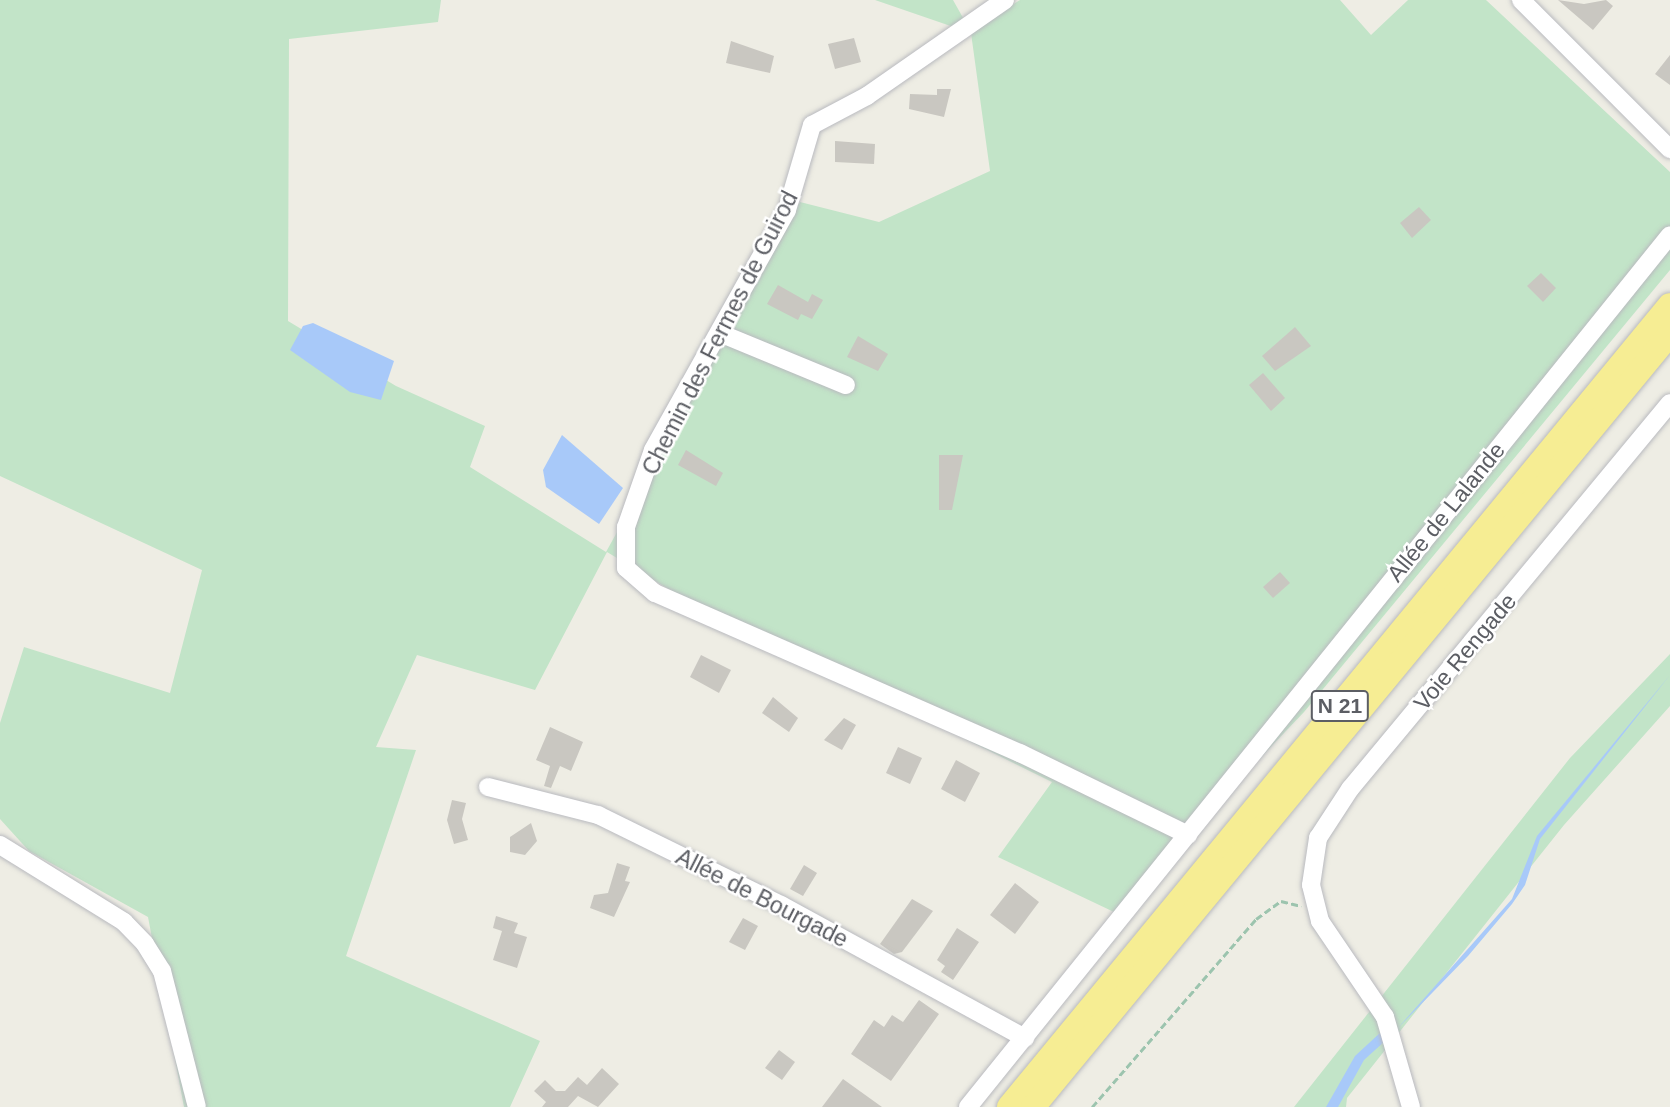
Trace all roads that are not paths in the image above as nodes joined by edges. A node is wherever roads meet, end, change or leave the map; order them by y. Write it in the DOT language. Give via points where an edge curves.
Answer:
graph roads {
  1 [pos="1004,0"];
  2 [pos="1521,0"];
  3 [pos="1670,149"];
  4 [pos="1670,236"];
  5 [pos="1670,305"];
  6 [pos="722,334"];
  7 [pos="1670,334"];
  8 [pos="846,385"];
  9 [pos="1670,403"];
  10 [pos="488,787"];
  11 [pos="1188,835"];
  12 [pos="0,845"];
  13 [pos="1025,1038"];
  14 [pos="197,1107"];
  15 [pos="968,1107"];
  16 [pos="1009,1107"];
  17 [pos="1033,1107"];
  18 [pos="1411,1107"];
  1 -- 6 [label="street, Chemin des Fermes de Guirod" via="867,96 812,125 787,209"];
  2 -- 3 [label="street"];
  4 -- 11 [label="street, Allée de Lalande"];
  5 -- 16 [label="highway, N 21"];
  6 -- 8 [label="street"];
  6 -- 11 [label="street, Chemin des Fermes de Guirod" via="653,450 626,527 626,568 655,593 1020,753"];
  7 -- 17 [label="highway, N 21"];
  9 -- 18 [label="street, Voie Rengade" via="1336,808 1311,861 1320,921 1385,1017"];
  10 -- 13 [label="street, Allée de Bourgade" via="598,816 781,905"];
  11 -- 13 [label="street, Allée de Lalande"];
  12 -- 14 [label="street" via="124,922 145,944 162,971"];
  13 -- 15 [label="street, Allée de Lalande"];
}
